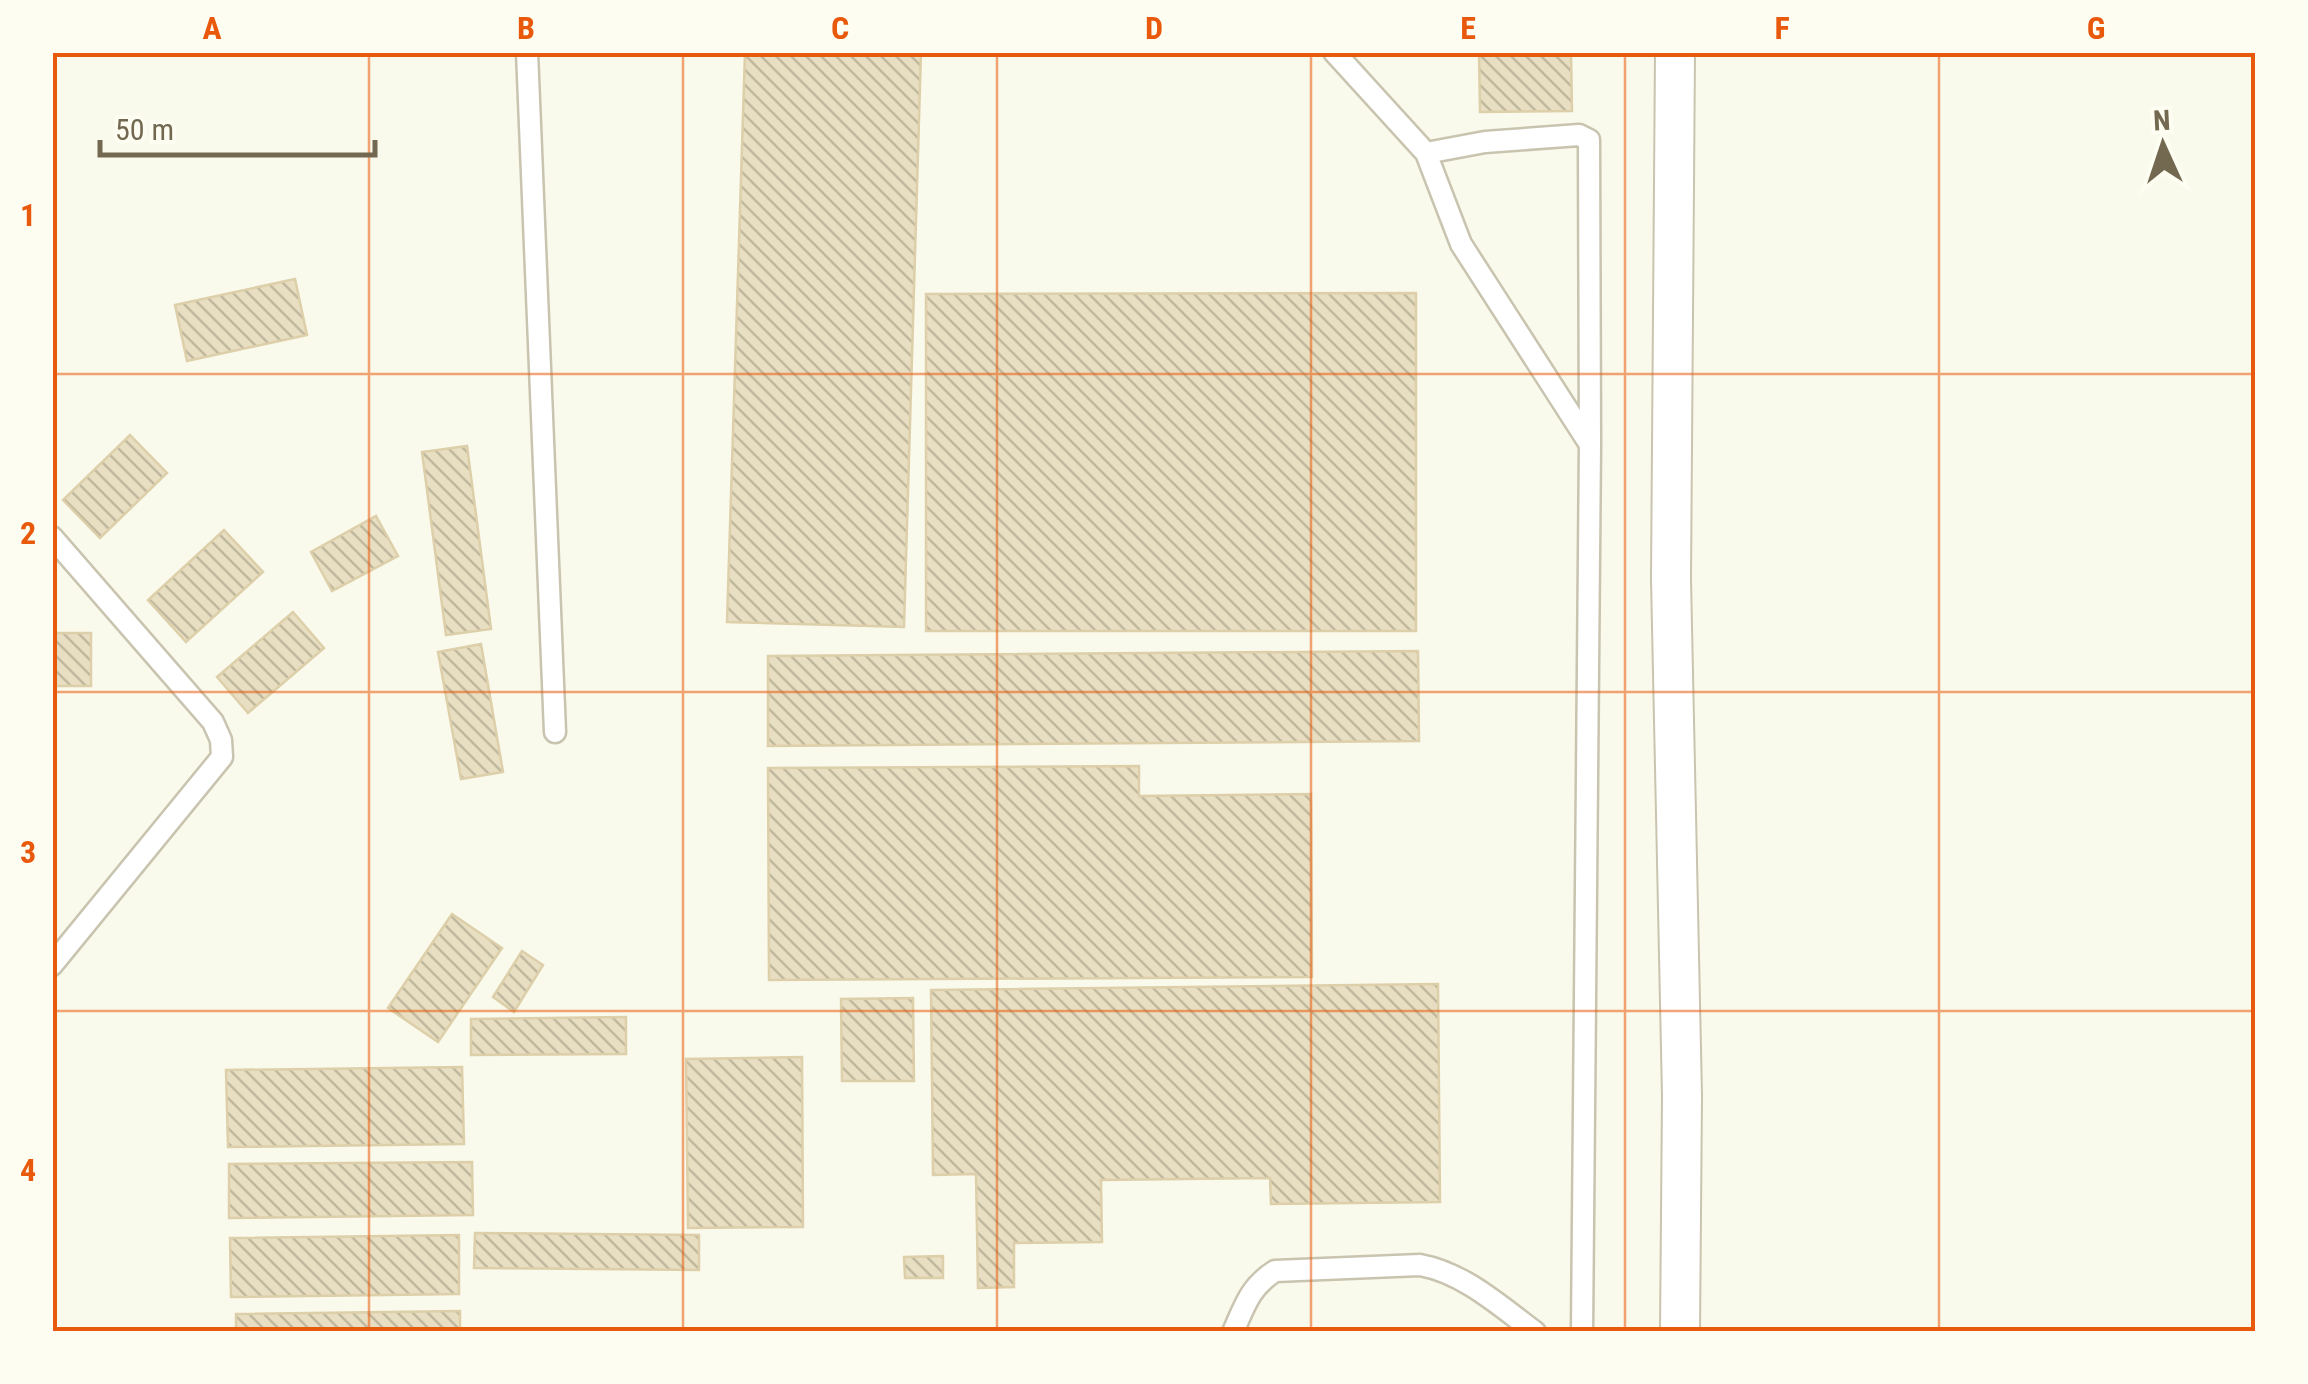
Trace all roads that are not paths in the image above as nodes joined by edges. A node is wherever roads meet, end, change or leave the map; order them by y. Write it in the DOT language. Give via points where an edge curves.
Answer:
graph roads {
  1 [pos="527,52"];
  2 [pos="1334,52"];
  3 [pos="1675,52"];
  4 [pos="1426,153"];
  5 [pos="1590,444"];
  6 [pos="52,537"];
  7 [pos="555,732"];
  8 [pos="52,964"];
  9 [pos="1233,1332"];
  10 [pos="1536,1332"];
  11 [pos="1582,1332"];
  12 [pos="1680,1332"];
  1 -- 7 [label="lane"];
  2 -- 4 [label="lane"];
  3 -- 12 [label="street" via="1671,579"];
  4 -- 5 [label="lane" via="1461,244"];
  4 -- 5 [label="lane" via="1578,134 1589,140"];
  5 -- 11 [label="lane"];
  6 -- 8 [label="lane" via="213,722 222,756"];
  9 -- 10 [label="lane" via="1258,1282 1275,1271 1420,1265 1458,1277"];
}
